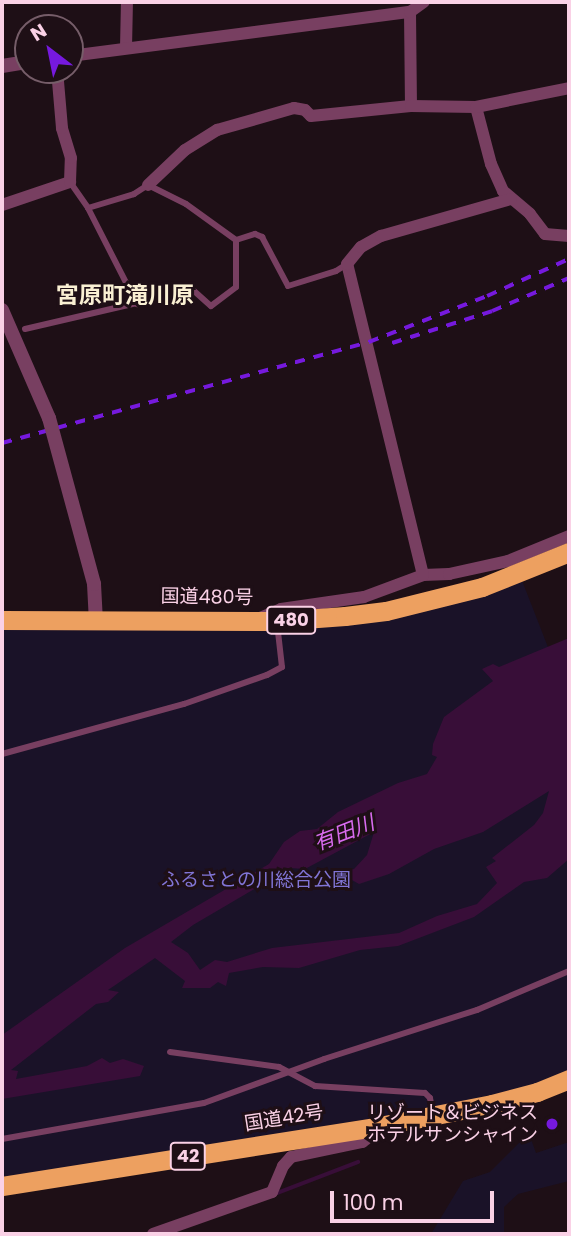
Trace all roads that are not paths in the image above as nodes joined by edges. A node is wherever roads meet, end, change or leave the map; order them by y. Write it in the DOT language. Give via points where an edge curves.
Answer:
graph roads {
  1 [pos="127,2"];
  2 [pos="424,2"];
  3 [pos="410,12"];
  4 [pos="126,48"];
  5 [pos="84,54"];
  6 [pos="58,84"];
  7 [pos="569,88"];
  8 [pos="411,106"];
  9 [pos="476,107"];
  10 [pos="70,181"];
  11 [pos="148,185"];
  12 [pos="511,199"];
  13 [pos="2,205"];
  14 [pos="88,208"];
  15 [pos="569,236"];
  16 [pos="236,240"];
  17 [pos="346,264"];
  18 [pos="137,304"];
  19 [pos="2,310"];
  20 [pos="25,329"];
  21 [pos="569,536"];
  22 [pos="569,552"];
  23 [pos="423,575"];
  24 [pos="96,618"];
  25 [pos="2,620"];
  26 [pos="255,621"];
  27 [pos="277,621"];
  28 [pos="2,754"];
  29 [pos="569,971"];
  30 [pos="170,1052"];
  31 [pos="292,1072"];
  32 [pos="569,1079"];
  33 [pos="433,1116"];
  34 [pos="374,1127"];
  35 [pos="2,1139"];
  36 [pos="2,1186"];
  37 [pos="173,1231"];
  38 [pos="153,1234"];
  1 -- 4 [label="street"];
  2 -- 3 [label="street"];
  3 -- 4 [label="street"];
  3 -- 8 [label="street"];
  4 -- 5 [label="street"];
  6 -- 10 [label="street" via="62,128 71,158"];
  7 -- 9 [label="street"];
  8 -- 9 [label="street"];
  8 -- 11 [label="street" via="311,116 294,108 244,121 185,150"];
  9 -- 12 [label="street" via="491,164"];
  10 -- 13 [label="street"];
  10 -- 14 [label="lane"];
  11 -- 14 [label="lane"];
  11 -- 16 [label="lane" via="186,204"];
  12 -- 15 [label="street" via="545,234"];
  12 -- 17 [label="street" via="381,236 361,247"];
  14 -- 18 [label="lane"];
  16 -- 17 [label="lane" via="255,234 262,237 288,286"];
  16 -- 18 [label="lane" via="236,287 211,306 193,290"];
  17 -- 23 [label="street"];
  18 -- 20 [label="lane"];
  19 -- 24 [label="street, bridge" via="49,418 94,584"];
  21 -- 23 [label="street" via="508,561"];
  22 -- 27 [label="highway, 国道480号 / 480" via="482,587 426,602 345,616"];
  23 -- 26 [label="street" via="364,597 274,611"];
  24 -- 25 [label="highway, 国道480号 / 480"];
  24 -- 26 [label="highway, 国道480号 / 480"];
  26 -- 27 [label="highway, 国道480号 / 480"];
  27 -- 28 [label="lane" via="282,667 267,675 184,704"];
  29 -- 31 [label="lane" via="477,1010"];
  30 -- 31 [label="lane" via="263,1063"];
  31 -- 33 [label="lane" via="315,1086 425,1093"];
  31 -- 35 [label="lane" via="191,1106"];
  32 -- 33 [label="highway, 国道42号 / 42" via="526,1095"];
  33 -- 34 [label="highway, 国道42号 / 42"];
  34 -- 36 [label="highway, 国道42号 / 42"];
  34 -- 37 [label="street" via="362,1142 291,1157 272,1192"];
  37 -- 38 [label="street"];
}
